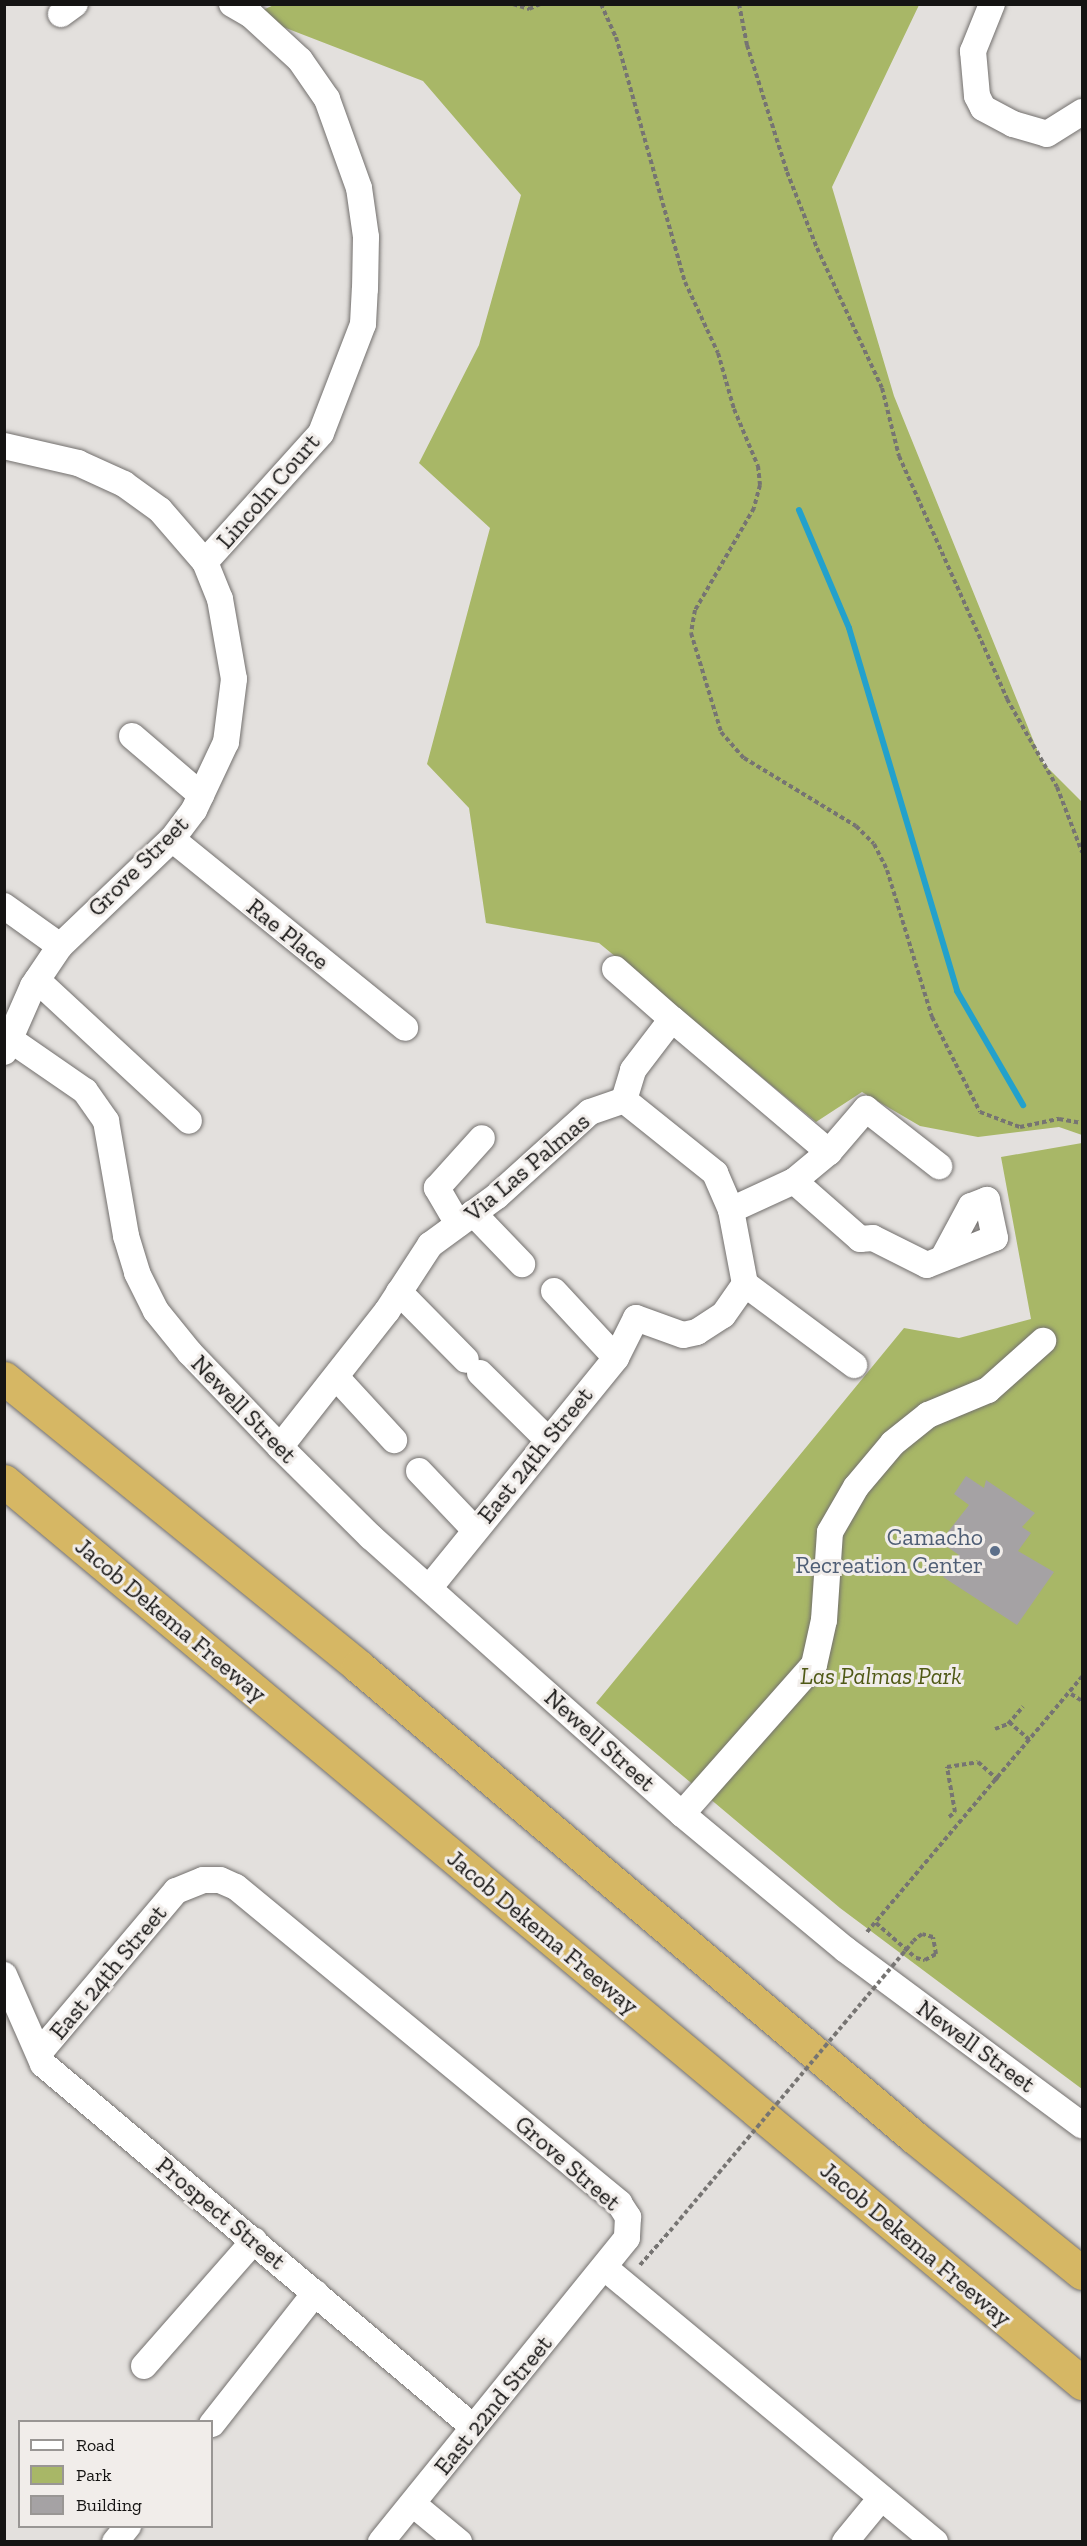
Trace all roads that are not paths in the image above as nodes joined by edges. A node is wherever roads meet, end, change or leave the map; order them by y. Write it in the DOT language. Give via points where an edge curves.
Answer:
graph roads {
  1 [pos="231,4"];
  2 [pos="992,4"];
  3 [pos="1083,112"];
  4 [pos="4,446"];
  5 [pos="204,562"];
  6 [pos="132,736"];
  7 [pos="201,795"];
  8 [pos="172,839"];
  9 [pos="4,906"];
  10 [pos="60,946"];
  11 [pos="615,969"];
  12 [pos="37,980"];
  13 [pos="672,1019"];
  14 [pos="405,1028"];
  15 [pos="8,1046"];
  16 [pos="624,1100"];
  17 [pos="189,1121"];
  18 [pos="482,1138"];
  19 [pos="829,1152"];
  20 [pos="939,1166"];
  21 [pos="794,1181"];
  22 [pos="731,1210"];
  23 [pos="465,1219"];
  24 [pos="944,1258"];
  25 [pos="522,1264"];
  26 [pos="745,1284"];
  27 [pos="554,1291"];
  28 [pos="399,1292"];
  29 [pos="156,1311"];
  30 [pos="1043,1341"];
  31 [pos="616,1358"];
  32 [pos="854,1365"];
  33 [pos="336,1377"];
  34 [pos="4,1378"];
  35 [pos="547,1439"];
  36 [pos="394,1440"];
  37 [pos="280,1447"];
  38 [pos="419,1471"];
  39 [pos="4,1481"];
  40 [pos="474,1529"];
  41 [pos="429,1588"];
  42 [pos="682,1814"];
  43 [pos="176,1891"];
  44 [pos="4,1975"];
  45 [pos="39,2053"];
  46 [pos="1083,2125"];
  47 [pos="254,2241"];
  48 [pos="605,2268"];
  49 [pos="1083,2273"];
  50 [pos="315,2293"];
  51 [pos="144,2366"];
  52 [pos="1083,2383"];
  53 [pos="213,2423"];
  54 [pos="472,2426"];
  55 [pos="881,2498"];
  56 [pos="413,2504"];
  57 [pos="126,2528"];
  58 [pos="115,2541"];
  59 [pos="381,2541"];
  60 [pos="459,2541"];
  61 [pos="845,2541"];
  62 [pos="935,2541"];
  1 -- 5 [label="street, Lincoln Court" via="251,15 300,60 327,99 359,188 366,237 365,289 360,334 321,433"];
  2 -- 3 [label="street" via="973,51 977,96 983,108 1013,124 1047,134"];
  4 -- 5 [label="street, Grove Street" via="78,463 124,484 160,510"];
  5 -- 7 [label="street, Grove Street" via="220,599 234,679 226,742"];
  6 -- 7 [label="street"];
  7 -- 8 [label="street, Grove Street"];
  8 -- 10 [label="street, Grove Street"];
  8 -- 14 [label="street, Rae Place"];
  9 -- 10 [label="street"];
  10 -- 12 [label="street, Grove Street"];
  11 -- 13 [label="street"];
  12 -- 15 [label="street, Grove Street"];
  12 -- 17 [label="street"];
  13 -- 16 [label="street" via="633,1070"];
  13 -- 19 [label="street"];
  15 -- 29 [label="street, Grove Street" via="85,1091 106,1121 126,1236 137,1273"];
  16 -- 22 [label="street" via="715,1173"];
  16 -- 23 [label="street, Via Las Palmas" via="590,1112 544,1157"];
  18 -- 23 [label="street" via="437,1188"];
  19 -- 20 [label="street" via="866,1109"];
  19 -- 21 [label="street"];
  21 -- 22 [label="street"];
  21 -- 24 [label="street" via="860,1239 873,1238 927,1265"];
  22 -- 26 [label="street"];
  23 -- 25 [label="street"];
  23 -- 28 [label="street, Via Las Palmas" via="430,1245"];
  26 -- 31 [label="street, East 24th Street" via="723,1315 697,1332 683,1335 636,1318"];
  26 -- 32 [label="street"];
  27 -- 31 [label="street"];
  28 -- 33 [label="street, Via Las Palmas"];
  28 -- 35 [label="street"];
  29 -- 37 [label="street, Newell Street" via="190,1353"];
  30 -- 42 [label="street" via="988,1390 928,1415 893,1443 856,1487 830,1532 824,1620 814,1665"];
  31 -- 35 [label="street, East 24th Street"];
  33 -- 36 [label="street"];
  33 -- 37 [label="street, Via Las Palmas"];
  34 -- 49 [label="highway" via="358,1666 905,2129"];
  35 -- 40 [label="street, East 24th Street"];
  37 -- 41 [label="street, Newell Street"];
  38 -- 40 [label="street"];
  39 -- 52 [label="highway, Jacob Dekema Freeway"];
  40 -- 41 [label="street, East 24th Street"];
  41 -- 42 [label="street, Newell Street"];
  42 -- 46 [label="street, Newell Street" via="846,1950"];
  43 -- 45 [label="street, East 24th Street"];
  43 -- 48 [label="street, Grove Street" via="203,1880 236,1887 619,2203 628,2217 627,2238"];
  44 -- 45 [label="street, Prospect Street"];
  45 -- 47 [label="street, Prospect Street" via="44,2064"];
  47 -- 50 [label="street, Prospect Street"];
  47 -- 51 [label="street"];
  48 -- 54 [label="street, East 22nd Street"];
  48 -- 55 [label="street"];
  50 -- 53 [label="street"];
  50 -- 54 [label="street, Prospect Street"];
  54 -- 56 [label="street, East 22nd Street"];
  55 -- 61 [label="street"];
  55 -- 62 [label="street"];
  56 -- 59 [label="street, East 22nd Street"];
  56 -- 60 [label="street"];
  57 -- 58 [label="street"];
}
